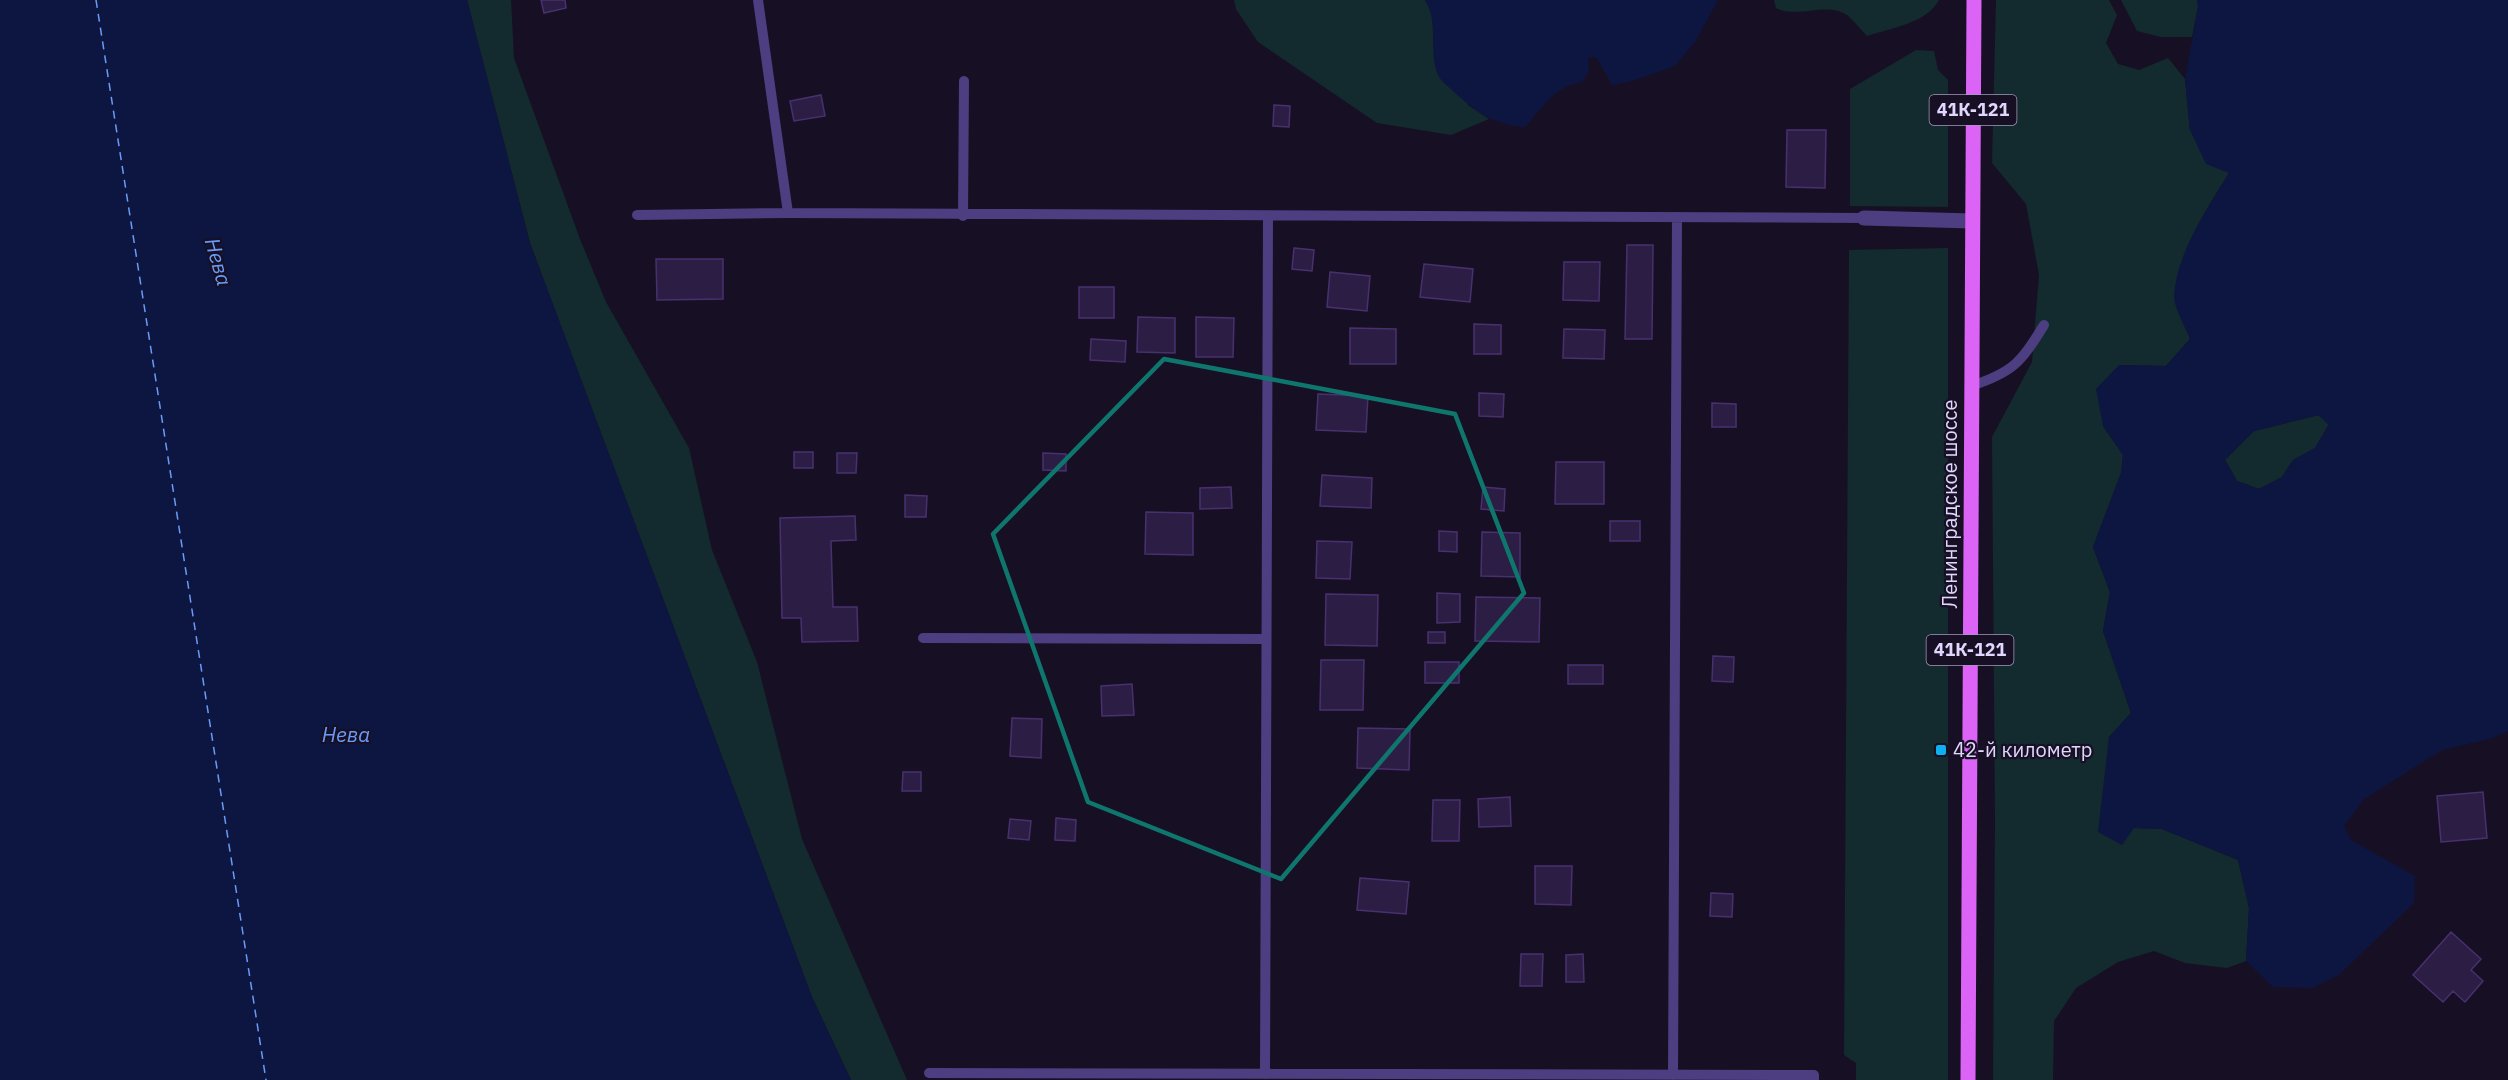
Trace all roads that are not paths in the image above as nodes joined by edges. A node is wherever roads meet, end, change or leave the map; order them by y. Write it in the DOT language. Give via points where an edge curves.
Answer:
graph roads {
  1 [pos="758,0"];
  2 [pos="1974,0"];
  3 [pos="964,81"];
  4 [pos="788,213"];
  5 [pos="637,215"];
  6 [pos="963,216"];
  7 [pos="1268,216"];
  8 [pos="1677,217"];
  9 [pos="1864,218"];
  10 [pos="1972,221"];
  11 [pos="2044,325"];
  12 [pos="1971,386"];
  13 [pos="923,638"];
  14 [pos="1266,639"];
  15 [pos="929,1073"];
  16 [pos="1265,1074"];
  17 [pos="1673,1075"];
  18 [pos="1814,1080"];
  19 [pos="1968,1080"];
  1 -- 4 [label="lane"];
  2 -- 10 [label="main road, Ленинградское шоссе / 41К-121"];
  3 -- 6 [label="lane"];
  4 -- 5 [label="lane"];
  4 -- 6 [label="lane"];
  6 -- 7 [label="lane"];
  7 -- 8 [label="lane"];
  7 -- 14 [label="lane"];
  8 -- 9 [label="lane"];
  8 -- 17 [label="lane"];
  9 -- 10 [label="street"];
  10 -- 12 [label="main road, Ленинградское шоссе / 41К-121"];
  11 -- 12 [label="lane" via="2022,360 1998,378"];
  12 -- 19 [label="main road, Ленинградское шоссе / 41К-121"];
  13 -- 14 [label="lane"];
  14 -- 16 [label="lane"];
  15 -- 16 [label="lane"];
  16 -- 17 [label="lane"];
  17 -- 18 [label="lane" via="1814,1075"];
}
